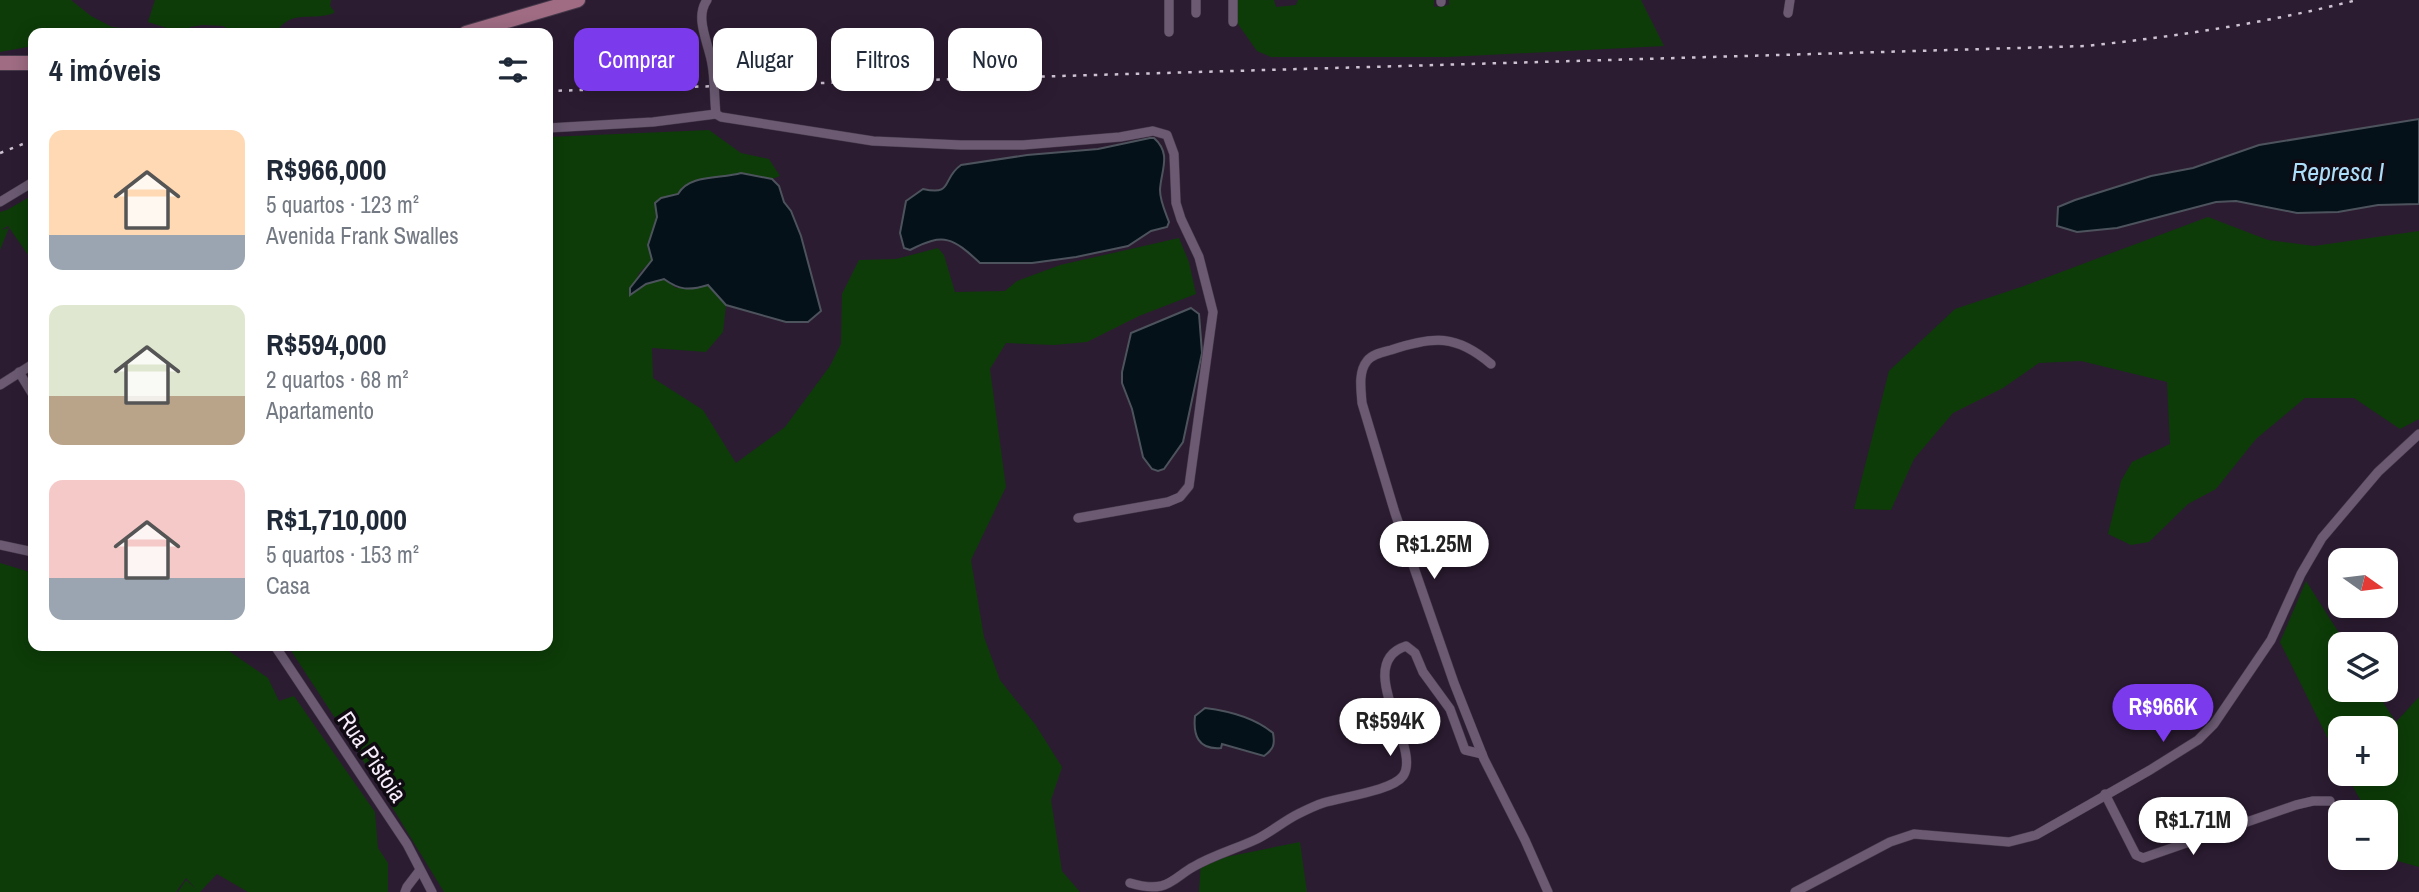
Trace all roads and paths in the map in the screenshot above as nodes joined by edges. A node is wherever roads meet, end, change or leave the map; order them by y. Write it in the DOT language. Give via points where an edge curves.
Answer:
graph roads {
  1 [pos="579,0"];
  2 [pos="706,0"];
  3 [pos="1169,0"];
  4 [pos="1196,0"];
  5 [pos="1233,0"];
  6 [pos="1790,0"];
  7 [pos="1196,13"];
  8 [pos="1788,13"];
  9 [pos="1233,22"];
  10 [pos="483,28"];
  11 [pos="1169,32"];
  12 [pos="0,63"];
  13 [pos="28,63"];
  14 [pos="716,114"];
  15 [pos="553,128"];
  16 [pos="28,185"];
  17 [pos="0,202"];
  18 [pos="1491,364"];
  19 [pos="28,367"];
  20 [pos="19,372"];
  21 [pos="0,385"];
  22 [pos="28,387"];
  23 [pos="2419,434"];
  24 [pos="1078,518"];
  25 [pos="0,545"];
  26 [pos="28,551"];
  27 [pos="278,651"];
  28 [pos="1482,754"];
  29 [pos="2105,794"];
  30 [pos="2328,801"];
  31 [pos="420,870"];
  32 [pos="1130,883"];
  33 [pos="430,891"];
  34 [pos="405,892"];
  35 [pos="1548,892"];
  36 [pos="1795,892"];
  1 -- 10 [label="main road"];
  2 -- 14 [label="street" via="701,9 702,25 713,65"];
  3 -- 11 [label="street"];
  4 -- 7 [label="street"];
  5 -- 9 [label="street"];
  6 -- 8 [label="street"];
  12 -- 13 [label="main road"];
  14 -- 15 [label="street"];
  14 -- 24 [label="street" via="873,141 1023,145 1153,131 1167,135 1174,154 1178,211 1199,257 1213,312 1189,486 1168,502"];
  16 -- 17 [label="street"];
  18 -- 28 [label="street" via="1466,345 1435,339 1372,356 1361,385 1362,403 1395,513"];
  19 -- 20 [label="street"];
  20 -- 21 [label="street"];
  20 -- 22 [label="street"];
  23 -- 29 [label="street" via="2378,472 2322,538 2271,639 2214,724 2198,740"];
  25 -- 26 [label="street"];
  27 -- 31 [label="street, Rua Pistoia"];
  28 -- 32 [label="street" via="1465,750 1450,709 1415,653 1406,646 1394,650 1386,661 1386,680 1407,764 1396,782 1324,803 1194,866 1164,886"];
  28 -- 35 [label="street"];
  29 -- 30 [label="street" via="2136,855 2143,858 2296,805"];
  29 -- 36 [label="street" via="2018,841 1922,834 1904,837"];
  31 -- 33 [label="street, Rua Pistoia"];
  31 -- 34 [label="street"];
}
